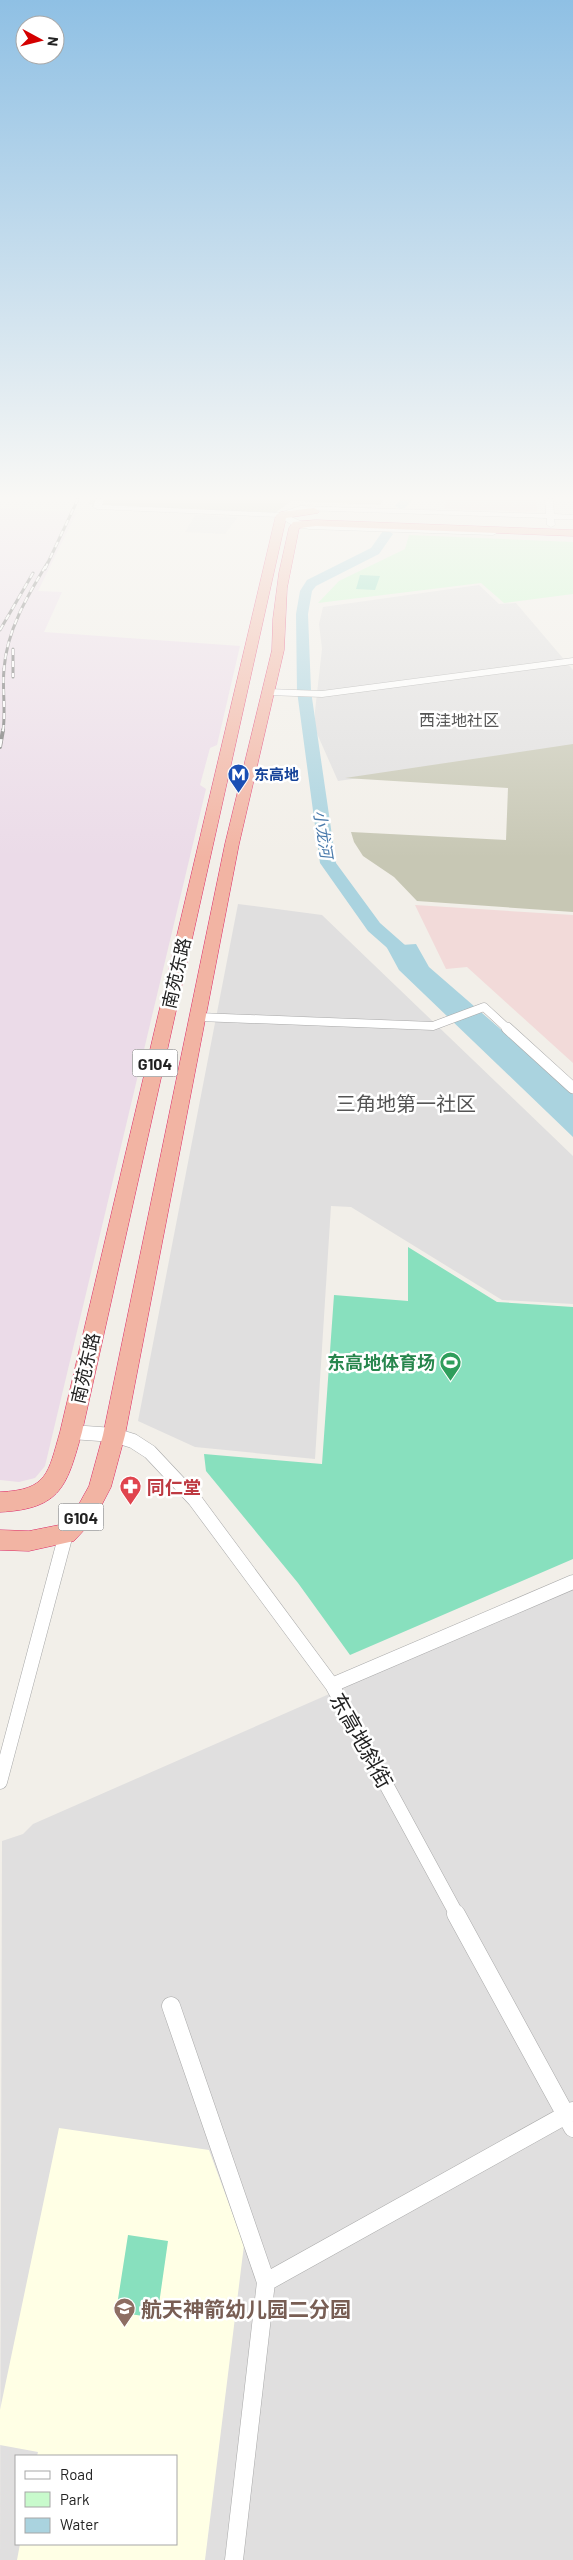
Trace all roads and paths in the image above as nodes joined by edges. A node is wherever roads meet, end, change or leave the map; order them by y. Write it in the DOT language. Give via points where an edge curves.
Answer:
graph roads {
  1 [pos="257,618"];
  2 [pos="277,618"];
  3 [pos="573,661"];
  4 [pos="276,692"];
  5 [pos="199,1016"];
  6 [pos="573,1088"];
  7 [pos="71,1432"];
  8 [pos="114,1434"];
  9 [pos="0,1502"];
  10 [pos="66,1534"];
  11 [pos="0,1540"];
  12 [pos="573,1582"];
  13 [pos="332,1685"];
  14 [pos="0,1782"];
  15 [pos="171,2006"];
  16 [pos="571,2118"];
  17 [pos="266,2282"];
  18 [pos="234,2560"];
  1 -- 7 [label="highway, 南苑东路 / G104"];
  2 -- 4 [label="highway, 南苑东路 / G104"];
  3 -- 4 [label="street" via="322,694"];
  4 -- 5 [label="highway, 南苑东路 / G104" via="232,844"];
  5 -- 6 [label="street" via="433,1026 484,1007"];
  5 -- 8 [label="highway, 南苑东路 / G104"];
  7 -- 8 [label="street, 东高地斜街"];
  7 -- 9 [label="highway, G104" via="56,1479 41,1495 22,1502"];
  8 -- 10 [label="highway, G104" via="100,1487 86,1511"];
  8 -- 13 [label="street, 东高地斜街" via="150,1452 195,1500"];
  10 -- 11 [label="highway, G104" via="30,1541"];
  10 -- 14 [label="street"];
  12 -- 13 [label="street"];
  13 -- 16 [label="street, 东高地斜街"];
  15 -- 17 [label="street"];
  16 -- 17 [label="street"];
  17 -- 18 [label="street"];
}
